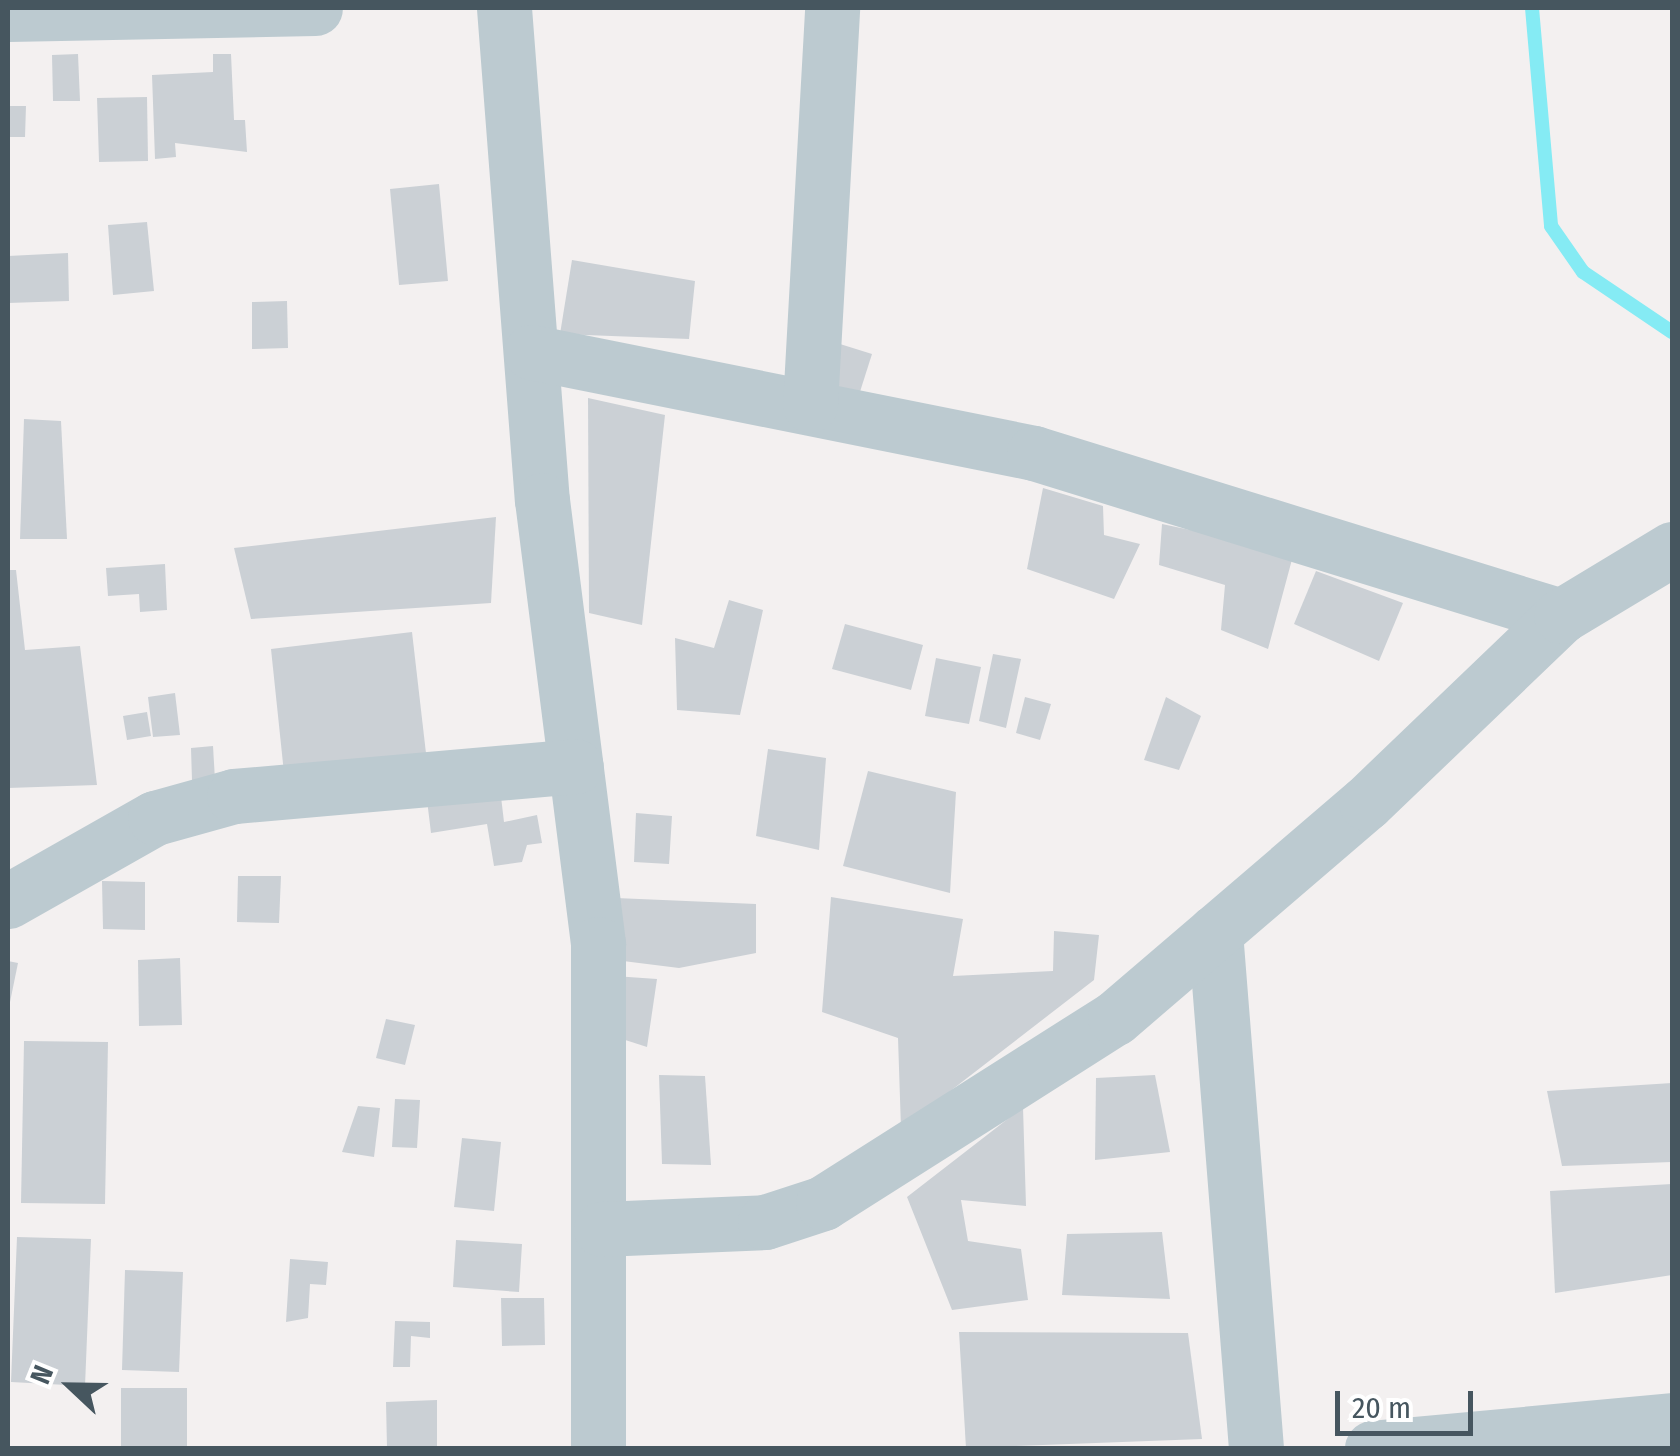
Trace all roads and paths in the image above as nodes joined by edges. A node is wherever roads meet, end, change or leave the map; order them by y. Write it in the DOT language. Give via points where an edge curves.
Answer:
graph roads {
  1 [pos="314,8"];
  2 [pos="504,8"];
  3 [pos="832,8"];
  4 [pos="8,14"];
  5 [pos="531,352"];
  6 [pos="810,405"];
  7 [pos="1672,549"];
  8 [pos="1561,616"];
  9 [pos="576,766"];
  10 [pos="8,901"];
  11 [pos="1215,932"];
  12 [pos="601,1229"];
  13 [pos="1672,1420"];
  14 [pos="598,1448"];
  15 [pos="1256,1448"];
  16 [pos="1372,1448"];
  1 -- 4 [label="street"];
  2 -- 5 [label="street"];
  3 -- 6 [label="street"];
  5 -- 6 [label="street"];
  5 -- 9 [label="street"];
  6 -- 8 [label="street" via="1034,453"];
  7 -- 8 [label="street"];
  8 -- 11 [label="street"];
  9 -- 10 [label="street" via="234,796 155,818"];
  9 -- 12 [label="street" via="598,944"];
  11 -- 12 [label="street" via="1115,1018 823,1203 765,1222"];
  11 -- 15 [label="street"];
  12 -- 14 [label="street"];
  13 -- 16 [label="street"];
}
